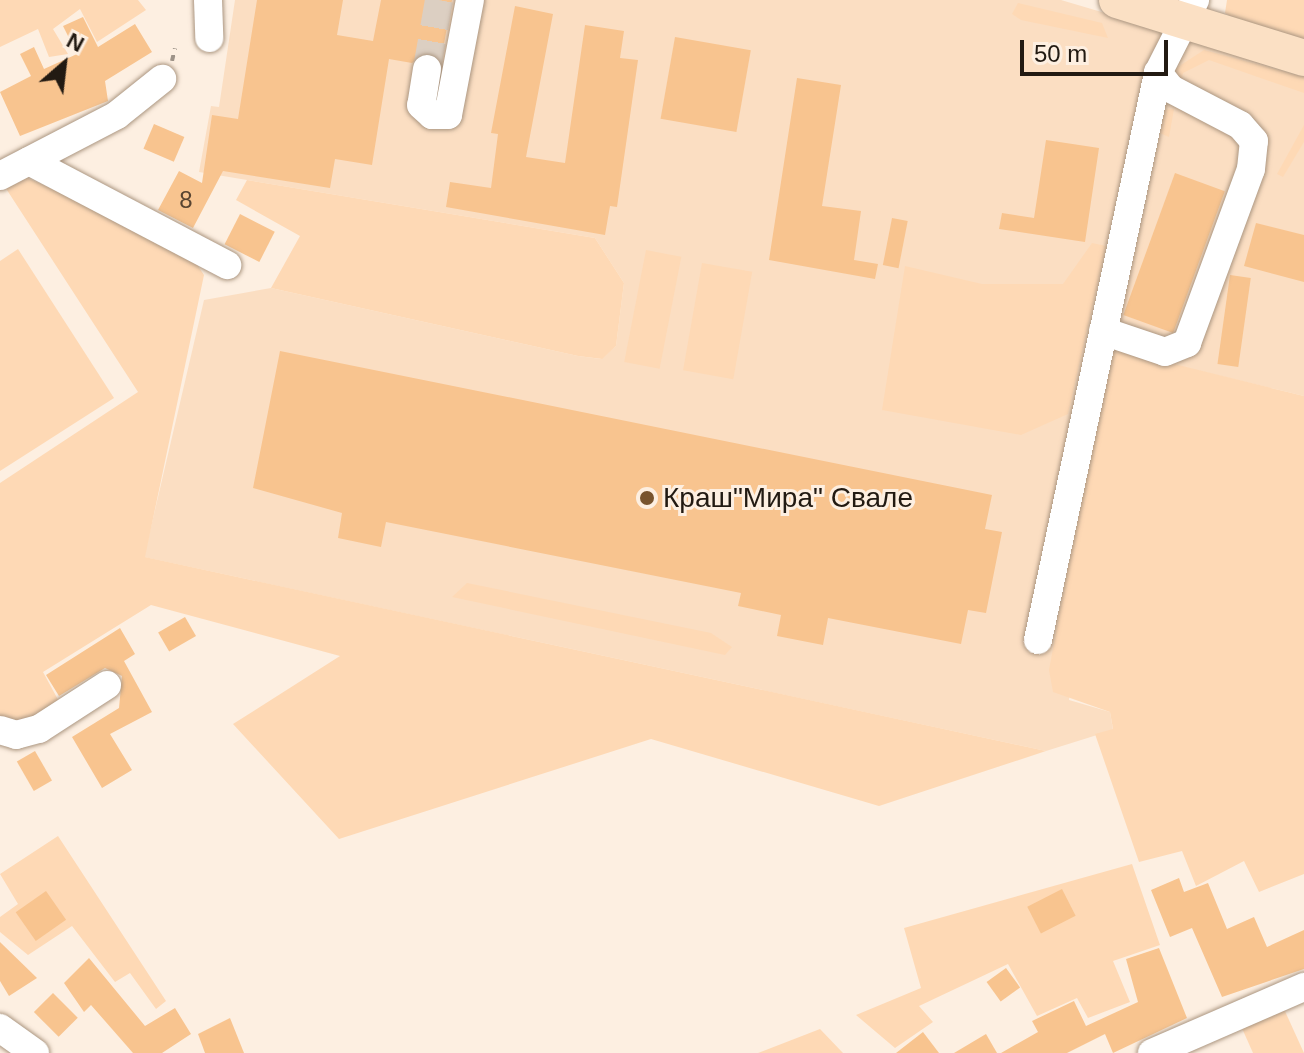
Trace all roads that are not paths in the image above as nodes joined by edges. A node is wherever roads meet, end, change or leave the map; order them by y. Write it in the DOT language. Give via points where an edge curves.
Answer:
graph roads {
  1 [pos="208,0"];
  2 [pos="470,0"];
  3 [pos="1117,0"];
  4 [pos="1190,11"];
  5 [pos="209,38"];
  6 [pos="1304,58"];
  7 [pos="427,69"];
  8 [pos="1158,73"];
  9 [pos="162,79"];
  10 [pos="29,161"];
  11 [pos="0,176"];
  12 [pos="227,265"];
  13 [pos="1103,331"];
  14 [pos="1038,640"];
  15 [pos="107,685"];
  16 [pos="0,730"];
  17 [pos="1304,987"];
  18 [pos="0,1028"];
  19 [pos="35,1053"];
  20 [pos="1152,1053"];
  1 -- 5 [label="street"];
  2 -- 7 [label="street" via="448,115 432,115 421,105"];
  3 -- 4 [label="main road"];
  4 -- 6 [label="main road"];
  4 -- 8 [label="street"];
  8 -- 13 [label="street"];
  8 -- 13 [label="street" via="1171,89 1240,125 1254,141 1251,169 1187,343 1165,352"];
  9 -- 10 [label="street" via="117,115"];
  10 -- 11 [label="street"];
  10 -- 12 [label="street"];
  13 -- 14 [label="street"];
  15 -- 16 [label="street" via="39,729 16,735"];
  17 -- 20 [label="street"];
  18 -- 19 [label="street"];
}
